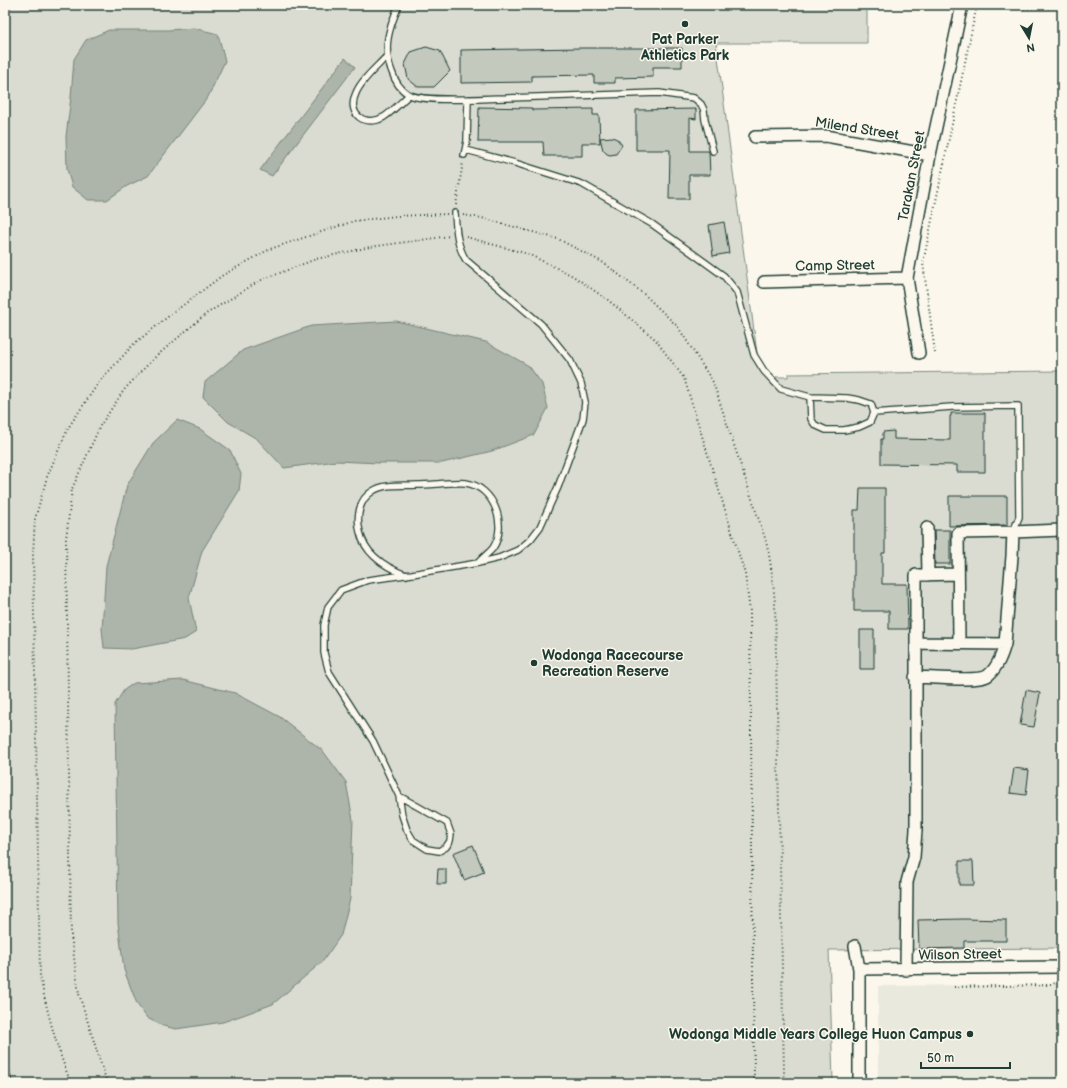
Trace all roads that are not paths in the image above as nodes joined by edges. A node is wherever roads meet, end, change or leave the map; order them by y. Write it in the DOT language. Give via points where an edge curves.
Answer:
graph roads {
  1 [pos="399,5"];
  2 [pos="962,5"];
  3 [pos="387,56"];
  4 [pos="409,95"];
  5 [pos="468,99"];
  6 [pos="755,137"];
  7 [pos="713,151"];
  8 [pos="930,155"];
  9 [pos="455,213"];
  10 [pos="906,278"];
  11 [pos="764,282"];
  12 [pos="919,353"];
  13 [pos="810,398"];
  14 [pos="874,413"];
  15 [pos="927,528"];
  16 [pos="1062,530"];
  17 [pos="1013,532"];
  18 [pos="478,563"];
  19 [pos="958,574"];
  20 [pos="407,575"];
  21 [pos="928,575"];
  22 [pos="916,643"];
  23 [pos="959,643"];
  24 [pos="1005,644"];
  25 [pos="915,677"];
  26 [pos="399,796"];
  27 [pos="855,946"];
  28 [pos="1062,967"];
  29 [pos="859,969"];
  30 [pos="906,970"];
  31 [pos="859,1083"];
  1 -- 3 [label="lane" via="388,38"];
  2 -- 8 [label="street, Tarakan Street"];
  3 -- 4 [label="lane" via="397,82"];
  3 -- 4 [label="lane" via="359,86 353,104 354,112 360,118 370,120 384,117"];
  4 -- 5 [label="lane"];
  5 -- 7 [label="lane" via="659,93 685,96 694,98 701,104"];
  5 -- 13 [label="lane" via="465,153 529,167 582,184 652,224 724,276 737,292 754,355 764,371 781,389"];
  6 -- 8 [label="street, Milend Street" via="826,136"];
  8 -- 10 [label="street, Tarakan Street"];
  9 -- 18 [label="lane" via="457,235 466,260 541,324 570,360 581,383 585,402 583,419 540,527 518,550"];
  10 -- 11 [label="street, Camp Street"];
  10 -- 12 [label="street, Tarakan Street"];
  13 -- 14 [label="lane" via="859,400 871,404"];
  13 -- 14 [label="lane" via="815,425 826,430 859,427 870,422"];
  14 -- 17 [label="lane" via="952,407 1018,406 1019,518"];
  15 -- 21 [label="street"];
  16 -- 17 [label="street"];
  17 -- 19 [label="street" via="958,533"];
  17 -- 24 [label="street"];
  18 -- 20 [label="lane"];
  18 -- 20 [label="lane" via="493,547 499,526 499,516 494,506 488,495 479,488 466,483 392,486 374,490 367,495 358,513 362,541 376,559"];
  19 -- 21 [label="street"];
  19 -- 23 [label="street"];
  20 -- 26 [label="lane" via="368,580 341,590 328,607 324,624 324,653 329,672 373,740"];
  21 -- 22 [label="street" via="916,575"];
  22 -- 23 [label="street"];
  22 -- 25 [label="street"];
  23 -- 24 [label="street"];
  24 -- 25 [label="street" via="1002,656 987,676"];
  25 -- 30 [label="street" via="916,830 914,856 907,882"];
  26 -- 26 [label="lane" via="402,815 413,840 427,849 438,851 446,847 451,834 446,823"];
  27 -- 29 [label="street"];
  28 -- 30 [label="street, Wilson Street"];
  29 -- 30 [label="street, Wilson Street"];
  29 -- 31 [label="street"];
}
